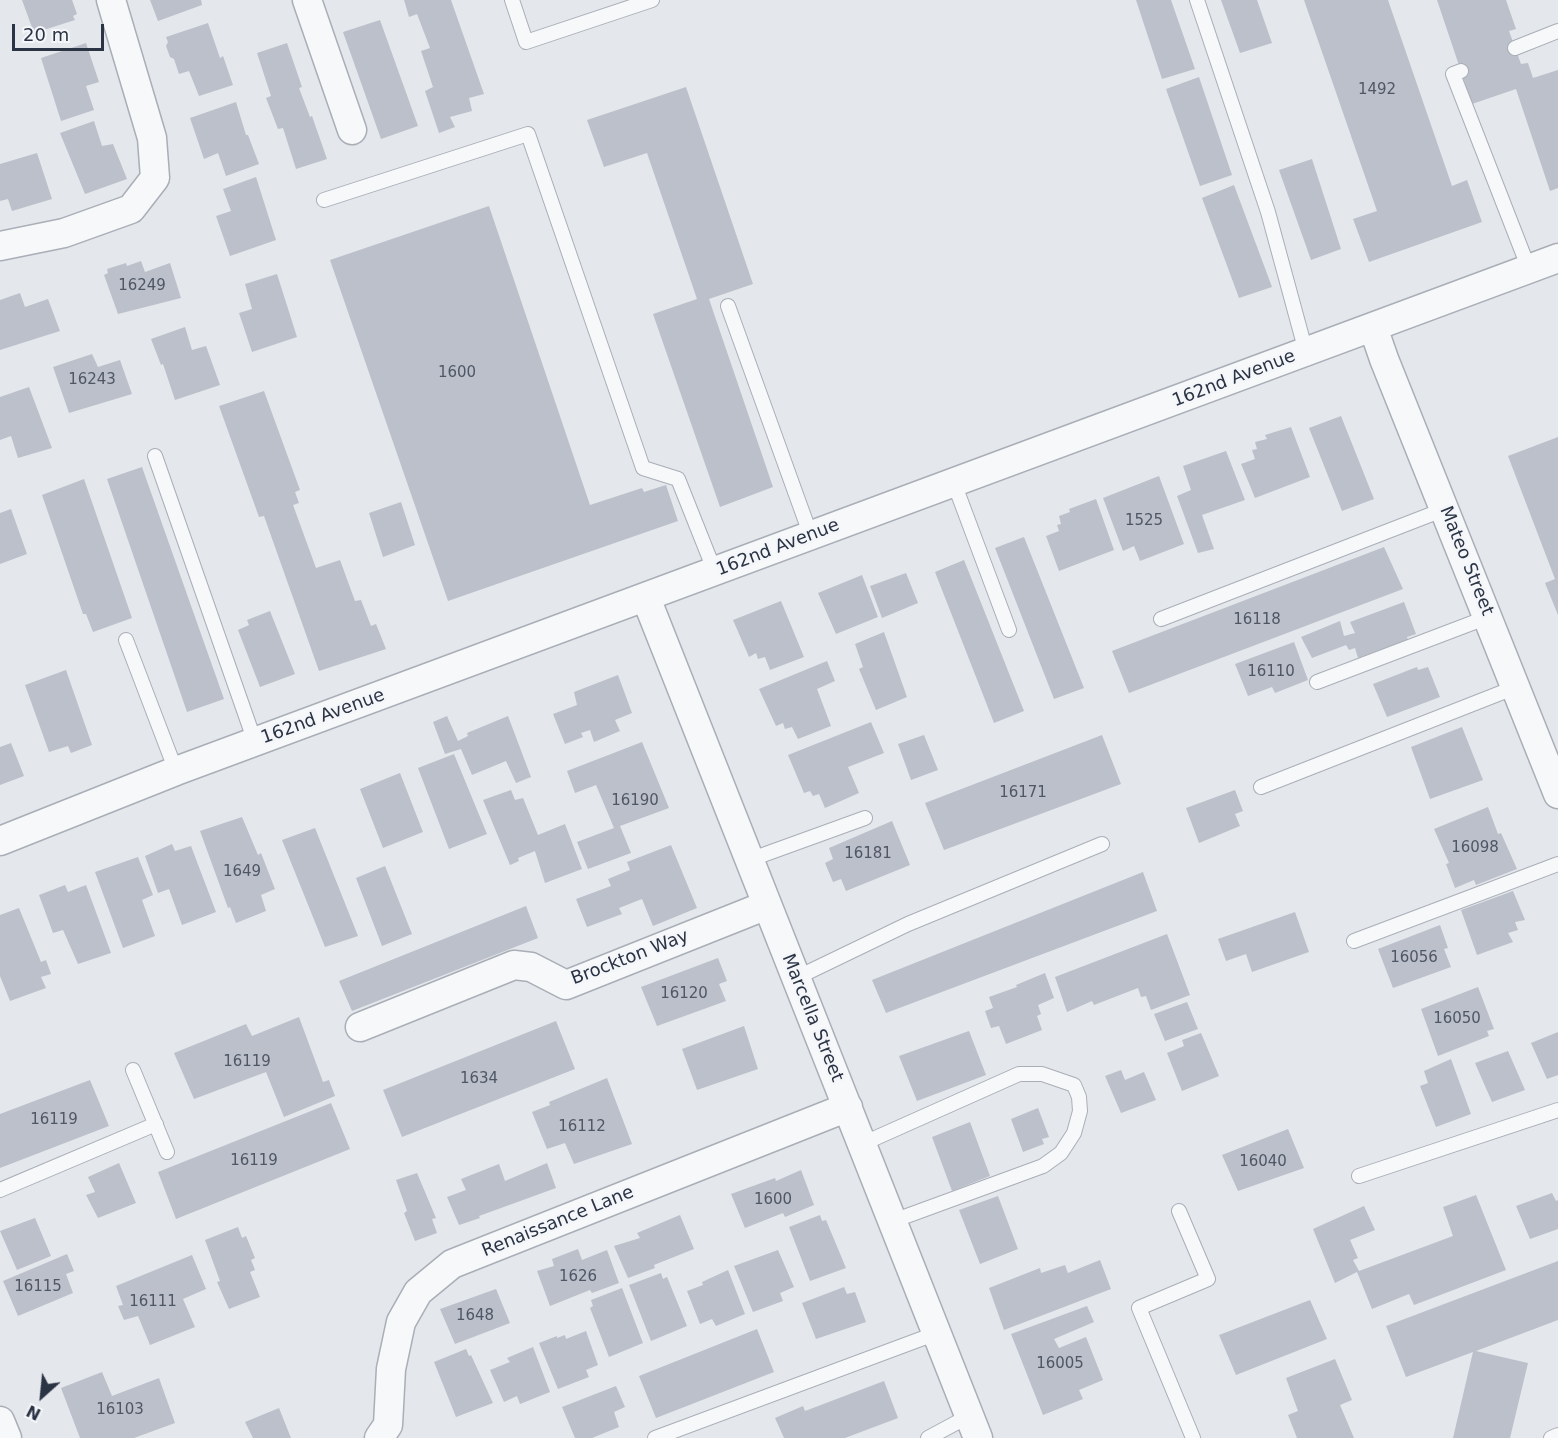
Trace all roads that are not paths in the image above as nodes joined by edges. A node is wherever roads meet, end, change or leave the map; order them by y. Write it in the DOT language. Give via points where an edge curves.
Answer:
graph roads {
  1 [pos="111,0"];
  2 [pos="307,0"];
  3 [pos="512,0"];
  4 [pos="652,0"];
  5 [pos="1197,0"];
  6 [pos="1558,31"];
  7 [pos="1515,48"];
  8 [pos="1461,71"];
  9 [pos="352,130"];
  10 [pos="324,200"];
  11 [pos="0,246"];
  12 [pos="1558,258"];
  13 [pos="1529,269"];
  14 [pos="728,306"];
  15 [pos="1373,327"];
  16 [pos="1306,352"];
  17 [pos="155,456"];
  18 [pos="954,483"];
  19 [pos="1445,509"];
  20 [pos="811,536"];
  21 [pos="715,572"];
  22 [pos="646,598"];
  23 [pos="1488,617"];
  24 [pos="1161,619"];
  25 [pos="1009,630"];
  26 [pos="126,640"];
  27 [pos="1317,682"];
  28 [pos="1516,687"];
  29 [pos="255,742"];
  30 [pos="177,771"];
  31 [pos="1261,786"];
  32 [pos="1558,794"];
  33 [pos="865,818"];
  34 [pos="0,842"];
  35 [pos="1102,844"];
  36 [pos="749,860"];
  37 [pos="1558,864"];
  38 [pos="767,905"];
  39 [pos="1354,941"];
  40 [pos="796,978"];
  41 [pos="360,1027"];
  42 [pos="133,1070"];
  43 [pos="848,1107"];
  44 [pos="1558,1110"];
  45 [pos="156,1124"];
  46 [pos="862,1144"];
  47 [pos="167,1152"];
  48 [pos="1359,1176"];
  49 [pos="0,1190"];
  50 [pos="1179,1211"];
  51 [pos="893,1221"];
  52 [pos="937,1333"];
  53 [pos="0,1421"];
  54 [pos="974,1427"];
  55 [pos="1558,1435"];
  56 [pos="7,1438"];
  57 [pos="379,1438"];
  58 [pos="655,1438"];
  59 [pos="928,1438"];
  60 [pos="1193,1438"];
  61 [pos="1551,1438"];
  1 -- 11 [label="street" via="152,138 155,178 131,209 64,233"];
  2 -- 9 [label="street"];
  3 -- 4 [label="lane" via="526,42"];
  5 -- 16 [label="lane" via="1268,212"];
  6 -- 7 [label="lane"];
  8 -- 13 [label="lane" via="1453,74"];
  10 -- 21 [label="lane" via="528,134 643,468 678,479"];
  12 -- 13 [label="street, 162nd Avenue"];
  13 -- 15 [label="street, 162nd Avenue"];
  14 -- 20 [label="lane"];
  15 -- 16 [label="street, 162nd Avenue"];
  15 -- 19 [label="street, Mateo Street"];
  16 -- 18 [label="street, 162nd Avenue"];
  17 -- 29 [label="lane"];
  18 -- 20 [label="street, 162nd Avenue"];
  18 -- 25 [label="lane"];
  19 -- 23 [label="street, Mateo Street"];
  19 -- 24 [label="lane"];
  20 -- 21 [label="street, 162nd Avenue"];
  21 -- 22 [label="street, 162nd Avenue"];
  22 -- 29 [label="street, 162nd Avenue"];
  22 -- 36 [label="street, Marcella Street"];
  23 -- 27 [label="lane"];
  23 -- 28 [label="street, Mateo Street"];
  26 -- 30 [label="lane"];
  28 -- 31 [label="lane"];
  28 -- 32 [label="street, Mateo Street"];
  29 -- 30 [label="street, 162nd Avenue"];
  30 -- 34 [label="street, 162nd Avenue"];
  33 -- 36 [label="lane"];
  35 -- 40 [label="lane" via="908,924"];
  36 -- 38 [label="street, Marcella Street"];
  37 -- 39 [label="lane"];
  38 -- 40 [label="street, Marcella Street"];
  38 -- 41 [label="street, Brockton Way" via="566,985 531,967 514,965"];
  40 -- 43 [label="street, Marcella Street"];
  42 -- 45 [label="lane"];
  43 -- 46 [label="street, Marcella Street"];
  43 -- 57 [label="street, Renaissance Lane" via="452,1264 418,1292 401,1322 391,1369 388,1425"];
  44 -- 48 [label="lane"];
  45 -- 47 [label="lane"];
  45 -- 49 [label="lane"];
  46 -- 51 [label="street, Marcella Street"];
  46 -- 51 [label="lane" via="1019,1074 1041,1074 1074,1085 1079,1097 1074,1132 1060,1153 1043,1166"];
  50 -- 60 [label="lane" via="1208,1279 1139,1308"];
  51 -- 52 [label="street, Marcella Street"];
  52 -- 54 [label="street, Marcella Street"];
  52 -- 58 [label="lane"];
  53 -- 56 [label="street"];
  54 -- 59 [label="lane"];
  55 -- 61 [label="lane"];
}
